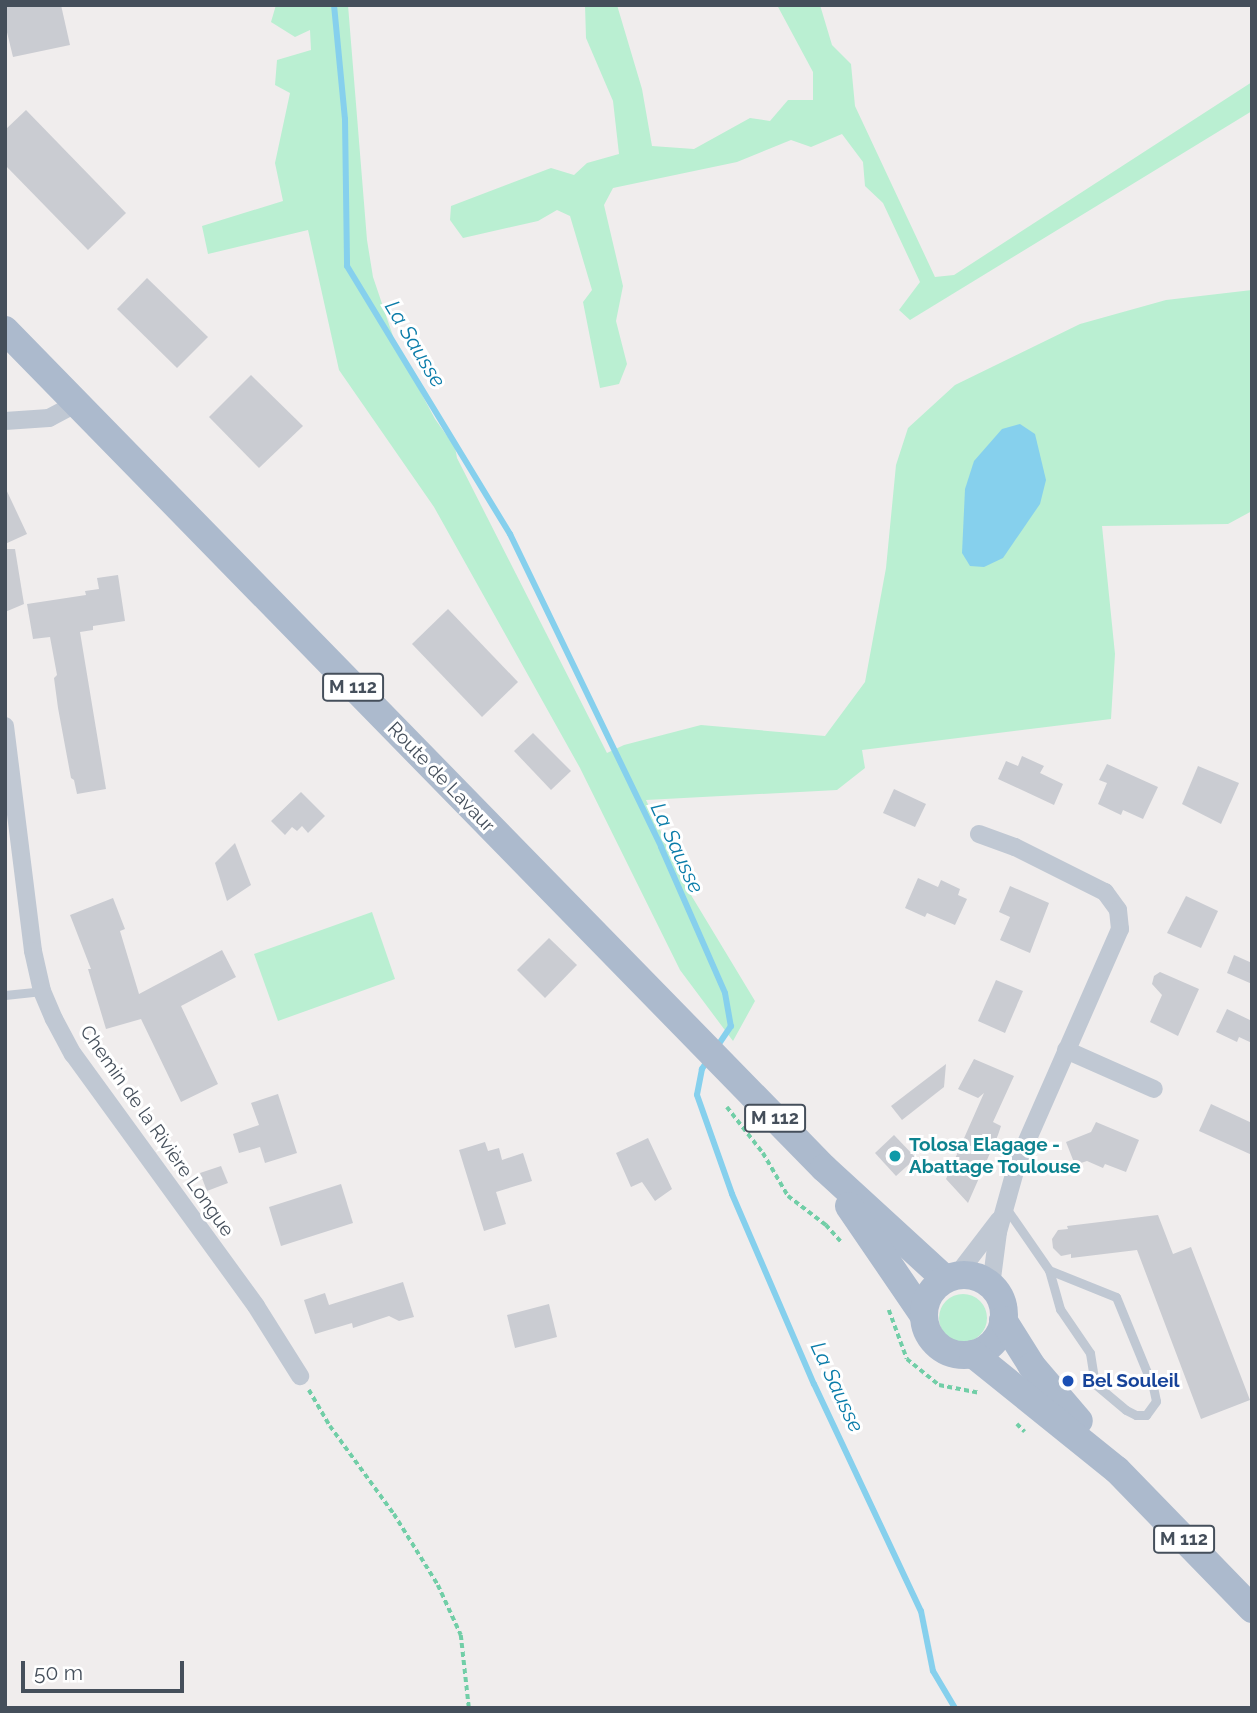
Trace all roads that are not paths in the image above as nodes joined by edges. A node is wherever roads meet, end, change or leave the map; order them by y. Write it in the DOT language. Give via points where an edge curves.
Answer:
graph roads {
  1 [pos="5,330"];
  2 [pos="77,403"];
  3 [pos="5,421"];
  4 [pos="5,726"];
  5 [pos="10,825"];
  6 [pos="979,834"];
  7 [pos="42,991"];
  8 [pos="5,995"];
  9 [pos="1066,1050"];
  10 [pos="1154,1089"];
  11 [pos="824,1168"];
  12 [pos="1006,1208"];
  13 [pos="1049,1270"];
  14 [pos="951,1277"];
  15 [pos="991,1286"];
  16 [pos="924,1316"];
  17 [pos="1003,1320"];
  18 [pos="973,1354"];
  19 [pos="300,1376"];
  20 [pos="1117,1470"];
  21 [pos="1252,1609"];
  1 -- 2 [label="main road, Route de Lavaur / M 112"];
  2 -- 3 [label="street" via="49,418"];
  2 -- 11 [label="main road, Route de Lavaur / M 112"];
  4 -- 5 [label="street, Chemin de la Rivière Longue"];
  5 -- 7 [label="street, Chemin de la Rivière Longue"];
  6 -- 9 [label="street" via="1105,892 1118,910 1120,929"];
  7 -- 8 [label="lane"];
  7 -- 19 [label="street, Chemin de la Rivière Longue" via="73,1054 234,1276"];
  9 -- 10 [label="street"];
  9 -- 12 [label="street" via="1017,1164"];
  11 -- 14 [label="main road, M 112"];
  11 -- 16 [label="main road, M 112"];
  12 -- 13 [label="lane"];
  12 -- 14 [label="street"];
  12 -- 15 [label="street"];
  13 -- 13 [label="lane" via="1060,1309 1090,1353 1095,1384 1126,1410 1146,1415 1156,1401 1116,1297"];
  14 -- 15 [label="main road" via="981,1279"];
  14 -- 16 [label="main road" via="929,1295"];
  15 -- 17 [label="main road" via="1003,1307"];
  16 -- 18 [label="main road" via="935,1343 952,1353"];
  17 -- 18 [label="main road" via="993,1342"];
  17 -- 20 [label="main road, M 112" via="1032,1366"];
  18 -- 20 [label="main road, M 112"];
  20 -- 21 [label="main road, M 112"];
}
